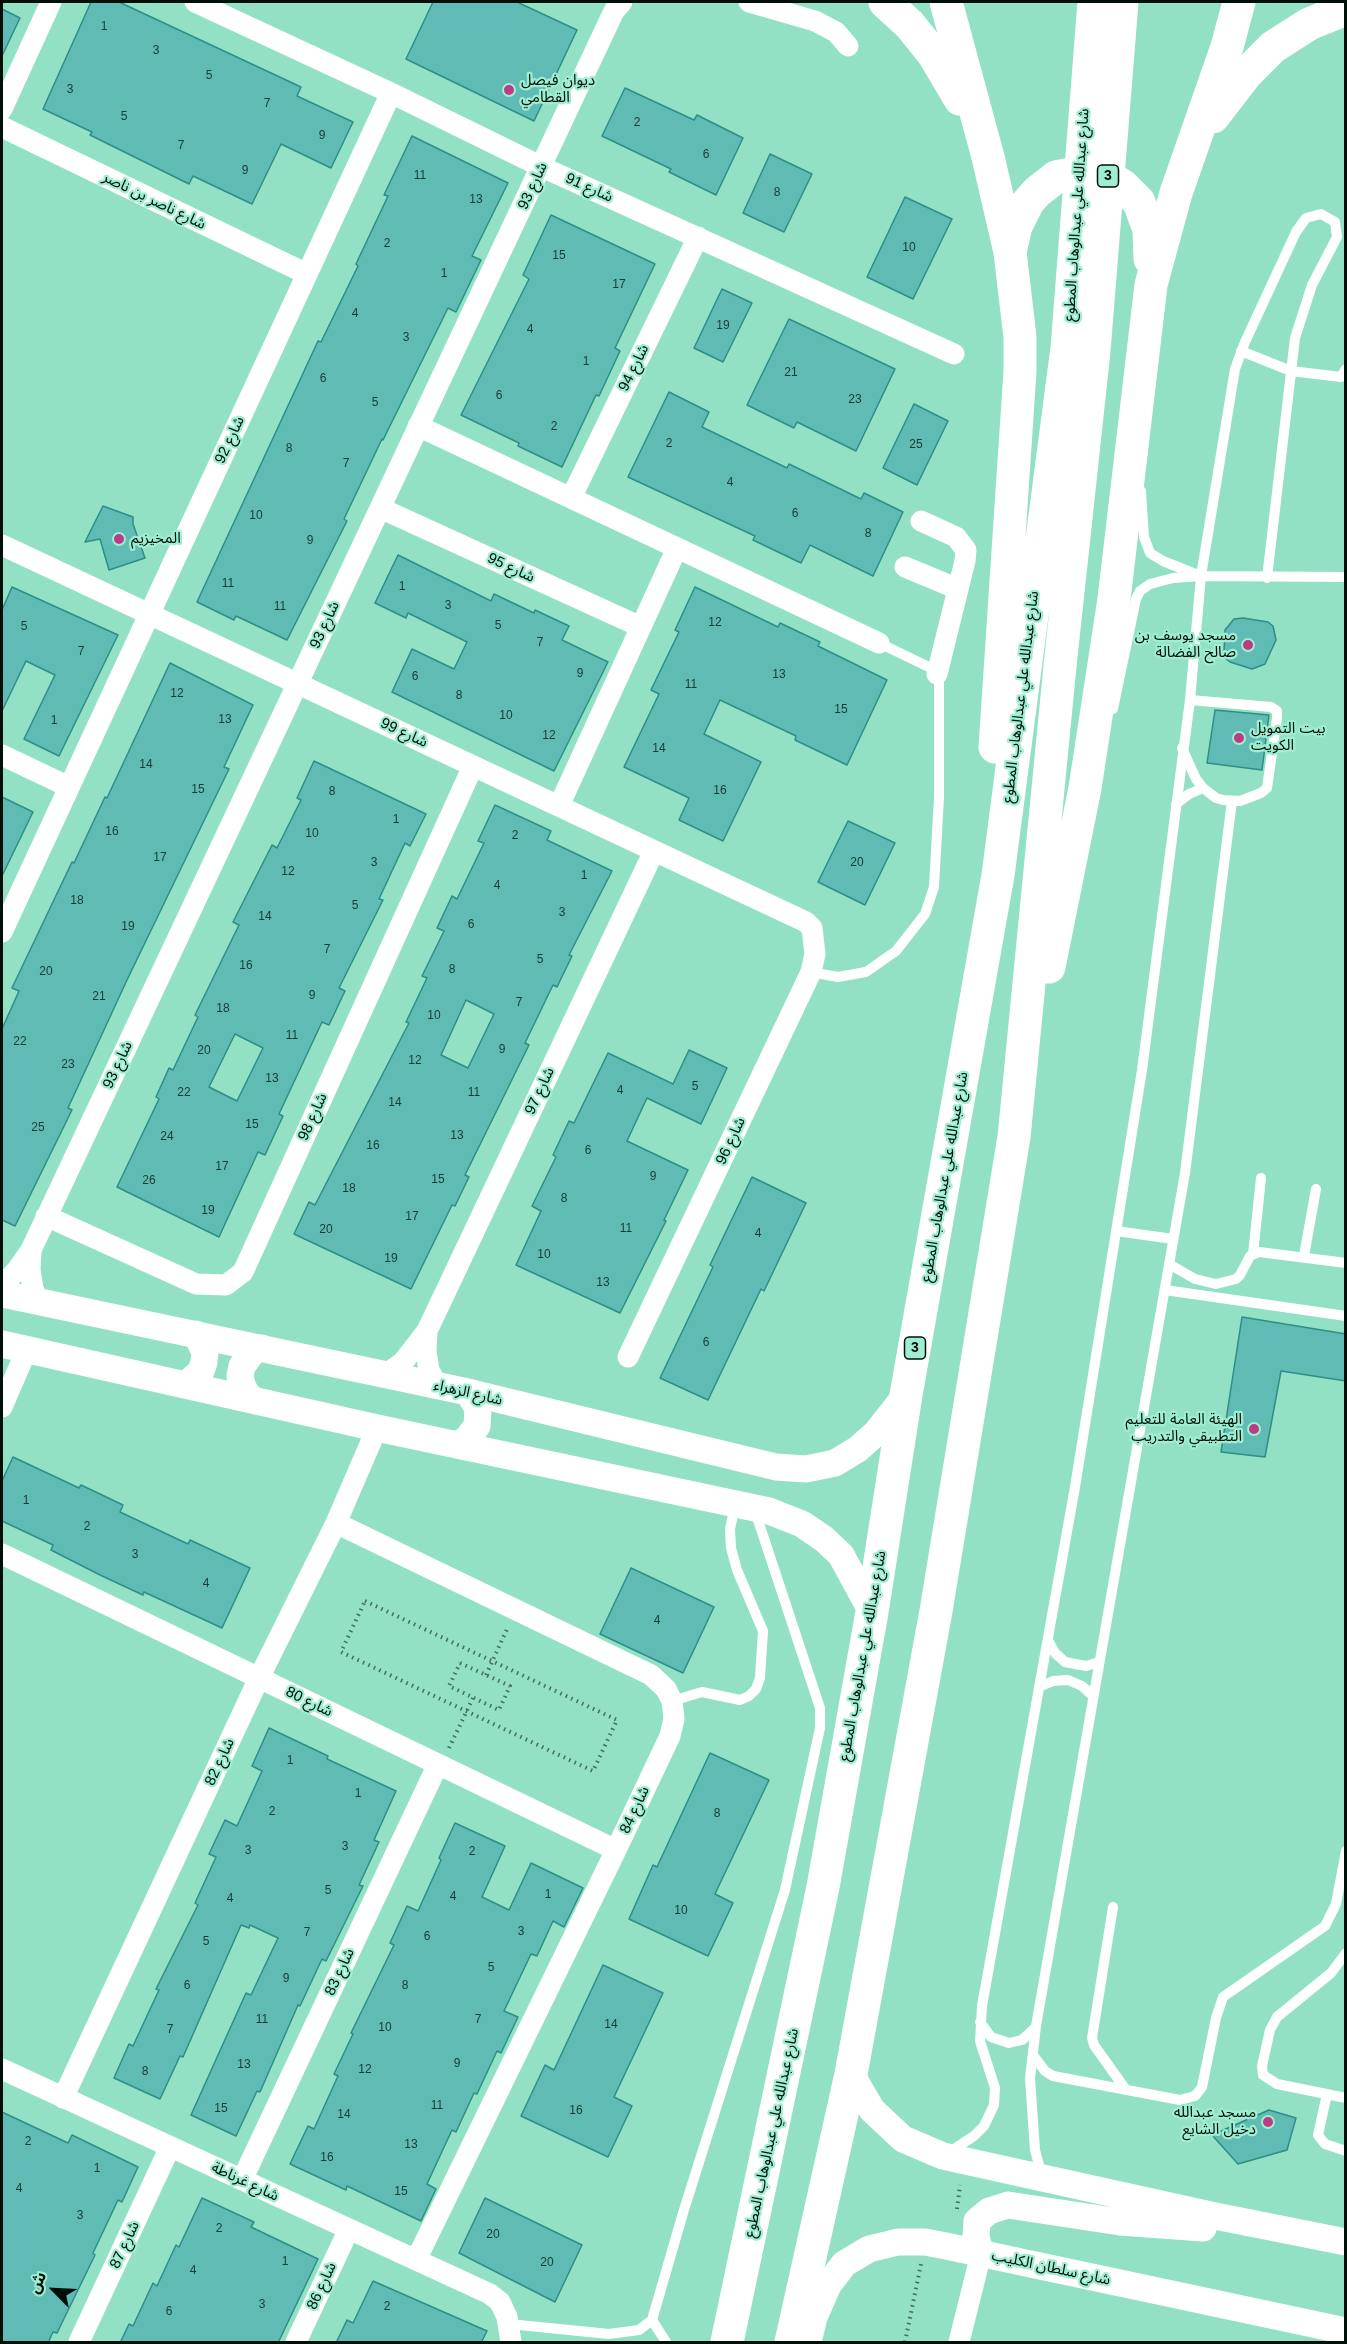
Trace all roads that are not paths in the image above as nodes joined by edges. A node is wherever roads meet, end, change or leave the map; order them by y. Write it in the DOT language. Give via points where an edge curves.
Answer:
graph roads {
  1 [pos="51,2"];
  2 [pos="195,2"];
  3 [pos="622,2"];
  4 [pos="749,2"];
  5 [pos="885,2"];
  6 [pos="946,2"];
  7 [pos="1094,2"];
  8 [pos="1122,2"];
  9 [pos="1239,2"];
  10 [pos="1346,9"];
  11 [pos="848,46"];
  12 [pos="392,93"];
  13 [pos="2,109"];
  14 [pos="2,127"];
  15 [pos="1191,145"];
  16 [pos="988,158"];
  17 [pos="542,166"];
  18 [pos="698,237"];
  19 [pos="1010,252"];
  20 [pos="307,274"];
  21 [pos="1151,285"];
  22 [pos="1081,349"];
  23 [pos="1240,351"];
  24 [pos="954,354"];
  25 [pos="1291,371"];
  26 [pos="1344,376"];
  27 [pos="418,426"];
  28 [pos="1133,446"];
  29 [pos="571,498"];
  30 [pos="380,508"];
  31 [pos="921,521"];
  32 [pos="2,544"];
  33 [pos="678,548"];
  34 [pos="904,567"];
  35 [pos="1201,576"];
  36 [pos="1346,577"];
  37 [pos="1267,578"];
  38 [pos="958,589"];
  39 [pos="149,614"];
  40 [pos="641,627"];
  41 [pos="879,644"];
  42 [pos="937,674"];
  43 [pos="297,684"];
  44 [pos="1190,700"];
  45 [pos="1110,725"];
  46 [pos="1182,748"];
  47 [pos="1102,753"];
  48 [pos="2,755"];
  49 [pos="472,766"];
  50 [pos="69,787"];
  51 [pos="1085,788"];
  52 [pos="1203,788"];
  53 [pos="1232,801"];
  54 [pos="1176,804"];
  55 [pos="559,806"];
  56 [pos="654,851"];
  57 [pos="998,875"];
  58 [pos="806,922"];
  59 [pos="2,932"];
  60 [pos="811,972"];
  61 [pos="1014,1137"];
  62 [pos="1261,1178"];
  63 [pos="1316,1189"];
  64 [pos="46,1216"];
  65 [pos="1116,1231"];
  66 [pos="1173,1239"];
  67 [pos="31,1250"];
  68 [pos="1253,1254"];
  69 [pos="1304,1256"];
  70 [pos="1346,1263"];
  71 [pos="1169,1264"];
  72 [pos="2,1286"];
  73 [pos="1165,1290"];
  74 [pos="2,1294"];
  75 [pos="39,1302"];
  76 [pos="1346,1316"];
  77 [pos="427,1331"];
  78 [pos="196,1334"];
  79 [pos="14,1346"];
  80 [pos="262,1348"];
  81 [pos="628,1357"];
  82 [pos="386,1374"];
  83 [pos="186,1385"];
  84 [pos="437,1385"];
  85 [pos="468,1392"];
  86 [pos="906,1395"];
  87 [pos="253,1400"];
  88 [pos="2,1407"];
  89 [pos="377,1428"];
  90 [pos="458,1444"];
  91 [pos="750,1461"];
  92 [pos="749,1507"];
  93 [pos="336,1523"];
  94 [pos="2,1554"];
  95 [pos="872,1612"];
  96 [pos="1048,1640"];
  97 [pos="1099,1662"];
  98 [pos="259,1678"];
  99 [pos="1039,1687"];
  100 [pos="1094,1696"];
  101 [pos="672,1701"];
  102 [pos="438,1764"];
  103 [pos="616,1850"];
  104 [pos="1346,1851"];
  105 [pos="1113,1907"];
  106 [pos="1346,1953"];
  107 [pos="980,2021"];
  108 [pos="1036,2026"];
  109 [pos="1033,2055"];
  110 [pos="2,2069"];
  111 [pos="851,2074"];
  112 [pos="1126,2090"];
  113 [pos="1327,2094"];
  114 [pos="63,2098"];
  115 [pos="1346,2098"];
  116 [pos="170,2147"];
  117 [pos="1346,2151"];
  118 [pos="943,2156"];
  119 [pos="1043,2179"];
  120 [pos="242,2180"];
  121 [pos="349,2229"];
  122 [pos="1337,2236"];
  123 [pos="981,2254"];
  124 [pos="416,2260"];
  125 [pos="652,2320"];
  126 [pos="1346,2331"];
  127 [pos="510,2333"];
  128 [pos="79,2343"];
  129 [pos="296,2343"];
  130 [pos="666,2343"];
  131 [pos="727,2343"];
  132 [pos="791,2343"];
  133 [pos="808,2343"];
  134 [pos="959,2343"];
  1 -- 13 [label="street"];
  2 -- 12 [label="street, شارع 91"];
  3 -- 17 [label="street, شارع 93" via="614,11"];
  4 -- 11 [label="street" via="815,21 836,32"];
  5 -- 16 [label="main road" via="934,55 953,84"];
  6 -- 16 [label="main road"];
  7 -- 22 [label="main road, شارع عبدالله علي عبدالوهاب المطوع / 3"];
  8 -- 22 [label="main road, شارع عبدالله علي عبدالوهاب المطوع / 3"];
  9 -- 15 [label="main road"];
  10 -- 15 [label="main road" via="1309,24 1273,47 1247,73"];
  12 -- 17 [label="street, شارع 91"];
  12 -- 20 [label="street, شارع 92"];
  14 -- 20 [label="street, شارع ناصر بن ناصر"];
  15 -- 21 [label="main road"];
  16 -- 19 [label="main road"];
  17 -- 18 [label="street, شارع 91"];
  17 -- 27 [label="street, شارع 93"];
  18 -- 24 [label="street, شارع 91"];
  18 -- 29 [label="street, شارع 94"];
  19 -- 21 [label="main road" via="1016,226 1037,192 1068,173 1096,173 1122,185 1139,202 1149,230"];
  19 -- 57 [label="main road" via="1020,371 996,728"];
  20 -- 39 [label="street, شارع 92"];
  21 -- 28 [label="main road"];
  22 -- 57 [label="main road, شارع عبدالله علي عبدالوهاب المطوع / 3"];
  22 -- 61 [label="main road, شارع عبدالله علي عبدالوهاب المطوع / 3" via="1060,666"];
  23 -- 25 [label="lane"];
  23 -- 25 [label="lane" via="1301,224 1306,218 1322,214 1335,222 1337,237 1306,300"];
  23 -- 35 [label="lane"];
  25 -- 26 [label="lane"];
  25 -- 37 [label="lane"];
  27 -- 29 [label="street"];
  27 -- 30 [label="street, شارع 93"];
  28 -- 35 [label="lane" via="1144,537 1150,553"];
  28 -- 51 [label="main road"];
  29 -- 33 [label="street"];
  30 -- 40 [label="street, شارع 95"];
  30 -- 43 [label="street, شارع 93"];
  31 -- 38 [label="street" via="956,537 964,545 966,555"];
  32 -- 39 [label="street, شارع 99"];
  33 -- 40 [label="street"];
  33 -- 41 [label="street"];
  34 -- 38 [label="street"];
  35 -- 37 [label="lane"];
  35 -- 44 [label="lane"];
  35 -- 45 [label="lane" via="1173,578 1140,591"];
  36 -- 37 [label="lane"];
  38 -- 42 [label="street"];
  39 -- 43 [label="street, شارع 99"];
  39 -- 50 [label="street, شارع 92"];
  40 -- 55 [label="street"];
  41 -- 42 [label="lane"];
  42 -- 60 [label="lane" via="939,797 934,887 926,914 896,951 866,972 838,977"];
  43 -- 49 [label="street, شارع 99"];
  43 -- 64 [label="street, شارع 93"];
  44 -- 46 [label="lane"];
  44 -- 53 [label="lane" via="1271,707 1277,711 1267,789"];
  46 -- 52 [label="lane"];
  46 -- 54 [label="lane"];
  47 -- 51 [label="lane"];
  48 -- 50 [label="street"];
  49 -- 55 [label="street, شارع 99"];
  49 -- 64 [label="street, شارع 98" via="243,1272 226,1285 196,1284"];
  50 -- 59 [label="street, شارع 92"];
  51 -- 61 [label="main road"];
  52 -- 53 [label="lane" via="1216,798"];
  52 -- 54 [label="lane"];
  53 -- 66 [label="lane" via="1185,1173"];
  54 -- 65 [label="lane" via="1142,1070"];
  55 -- 56 [label="street, شارع 99"];
  56 -- 58 [label="street, شارع 99"];
  56 -- 77 [label="street, شارع 97"];
  57 -- 86 [label="main road, شارع عبدالله علي عبدالوهاب المطوع / 3"];
  58 -- 60 [label="street, شارع 96" via="815,941"];
  60 -- 81 [label="street, شارع 96"];
  61 -- 111 [label="main road, شارع عبدالله علي عبدالوهاب المطوع / 3" via="936,1611"];
  62 -- 68 [label="lane"];
  63 -- 69 [label="lane"];
  64 -- 67 [label="street, شارع 93"];
  65 -- 66 [label="lane"];
  65 -- 96 [label="lane"];
  66 -- 71 [label="lane"];
  67 -- 72 [label="street, شارع 93"];
  67 -- 75 [label="street, شارع 93" via="33,1289"];
  68 -- 69 [label="lane"];
  68 -- 71 [label="lane" via="1236,1279 1216,1284 1195,1279"];
  69 -- 70 [label="lane"];
  71 -- 73 [label="lane"];
  73 -- 76 [label="lane"];
  73 -- 97 [label="lane"];
  74 -- 75 [label="street, شارع الزهراء"];
  75 -- 78 [label="street, شارع الزهراء"];
  77 -- 82 [label="street, شارع 97" via="403,1362"];
  77 -- 84 [label="street, شارع 97" via="429,1370"];
  78 -- 80 [label="street, شارع الزهراء"];
  78 -- 83 [label="street" via="205,1352 204,1362 201,1371"];
  79 -- 83 [label="street"];
  79 -- 88 [label="street"];
  80 -- 82 [label="street, شارع الزهراء"];
  80 -- 87 [label="street" via="246,1358 240,1376"];
  82 -- 84 [label="street, شارع الزهراء"];
  83 -- 87 [label="street"];
  84 -- 85 [label="street, شارع الزهراء"];
  85 -- 90 [label="street" via="478,1408 477,1426"];
  85 -- 91 [label="street, شارع الزهراء"];
  86 -- 91 [label="street, شارع الزهراء" via="876,1433 835,1463 806,1468"];
  86 -- 95 [label="main road, شارع عبدالله علي عبدالوهاب المطوع / 3"];
  87 -- 89 [label="street"];
  89 -- 90 [label="street"];
  89 -- 93 [label="street, شارع 82"];
  90 -- 92 [label="street"];
  91 -- 92 [label="street" via="759,1480"];
  92 -- 95 [label="street" via="802,1524 824,1539 841,1555"];
  92 -- 101 [label="lane" via="733,1515 730,1529 736,1570 763,1631 756,1689 740,1700 702,1692"];
  92 -- 125 [label="lane" via="820,1707 820,1728 785,1890"];
  93 -- 98 [label="street, شارع 82"];
  93 -- 101 [label="street" via="651,1675"];
  94 -- 98 [label="street, شارع 80"];
  95 -- 131 [label="main road, شارع عبدالله علي عبدالوهاب المطوع / 3" via="823,1887"];
  96 -- 97 [label="lane" via="1054,1653 1065,1662 1086,1666"];
  96 -- 99 [label="lane"];
  97 -- 100 [label="lane"];
  98 -- 102 [label="street, شارع 80"];
  98 -- 114 [label="street, شارع 82"];
  99 -- 100 [label="lane" via="1068,1680"];
  99 -- 107 [label="lane"];
  100 -- 108 [label="lane"];
  101 -- 103 [label="street, شارع 84" via="674,1719 670,1736"];
  102 -- 103 [label="street, شارع 80"];
  102 -- 120 [label="street, شارع 83"];
  103 -- 124 [label="street, شارع 84"];
  104 -- 112 [label="lane" via="1336,1904 1325,1926 1223,1997 1200,2092 1180,2100"];
  105 -- 112 [label="lane" via="1092,2038"];
  106 -- 113 [label="lane" via="1331,1973 1277,2018 1270,2030 1262,2066 1263,2075 1270,2082"];
  107 -- 108 [label="lane" via="991,2037 1009,2043 1022,2040"];
  107 -- 118 [label="lane" via="981,2040 995,2088 994,2105 984,2126"];
  108 -- 109 [label="lane"];
  109 -- 112 [label="lane" via="1053,2076"];
  109 -- 119 [label="lane" via="1030,2078 1035,2150"];
  110 -- 114 [label="street, شارع غرناطة"];
  111 -- 118 [label="street" via="872,2110 903,2139"];
  111 -- 132 [label="main road, شارع عبدالله علي عبدالوهاب المطوع / 3"];
  113 -- 115 [label="lane"];
  113 -- 117 [label="lane" via="1318,2135 1325,2144"];
  114 -- 116 [label="street, شارع غرناطة"];
  116 -- 120 [label="street, شارع غرناطة"];
  116 -- 128 [label="street, شارع 87"];
  118 -- 119 [label="street"];
  119 -- 122 [label="street" via="1215,2217"];
  120 -- 121 [label="street, شارع غرناطة"];
  121 -- 124 [label="street, شارع غرناطة"];
  121 -- 129 [label="street, شارع 86"];
  122 -- 123 [label="street" via="1120,2222 1008,2205 989,2211 977,2221"];
  123 -- 126 [label="street, شارع سلطان الكليب"];
  123 -- 133 [label="street, شارع سلطان الكليب" via="925,2242 898,2242 868,2249 844,2264 828,2285"];
  123 -- 134 [label="street"];
  124 -- 127 [label="street, شارع غرناطة" via="500,2302"];
  125 -- 127 [label="lane" via="639,2330 609,2334"];
  125 -- 130 [label="lane"];
}
